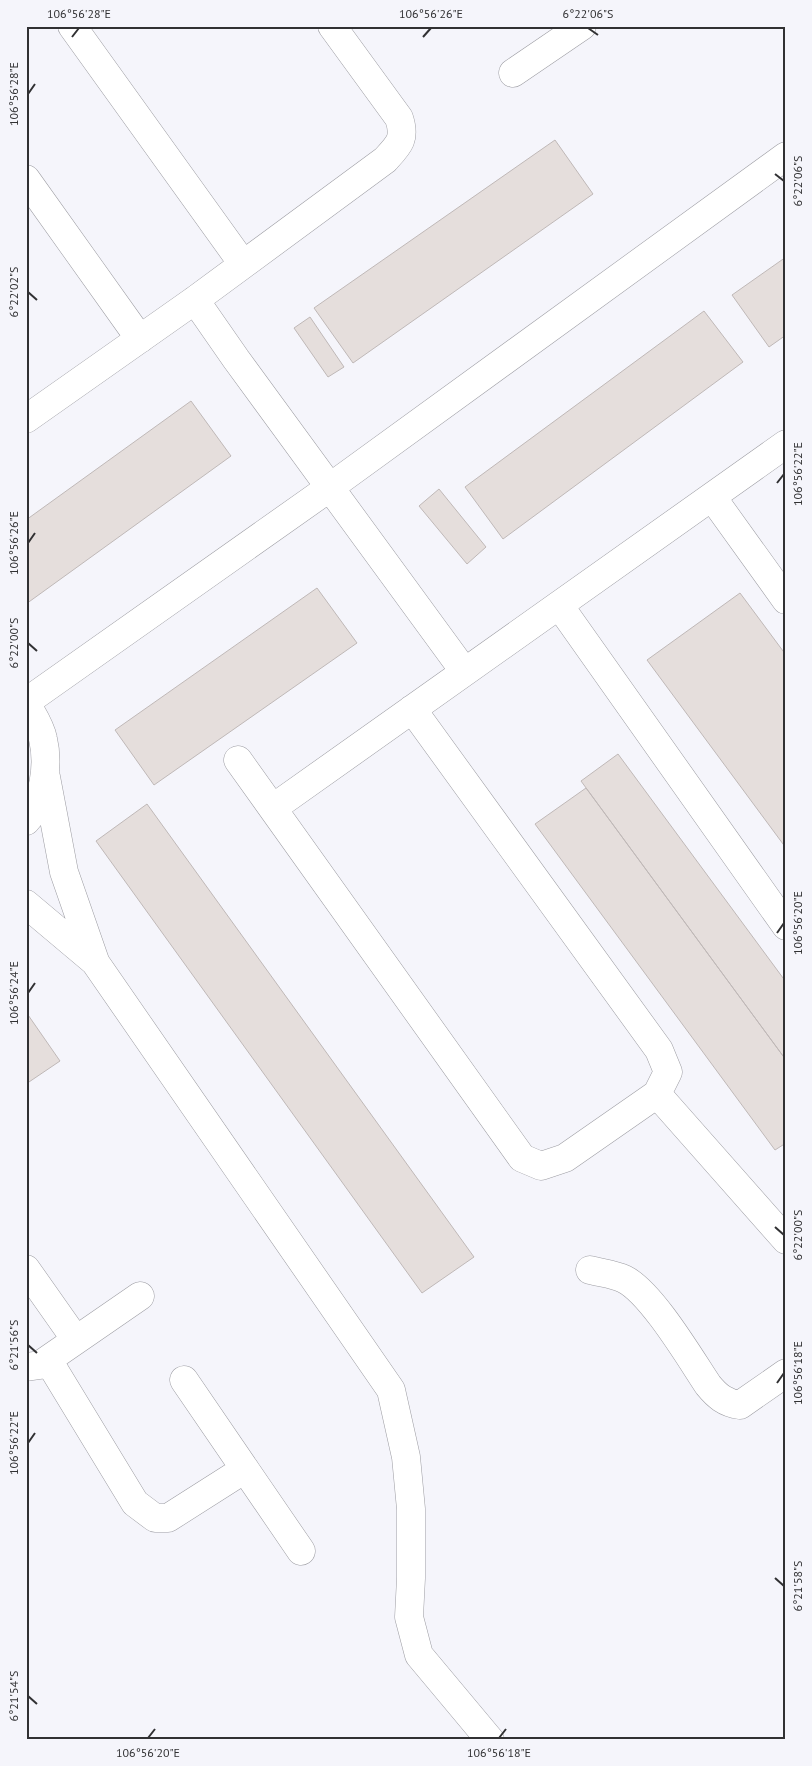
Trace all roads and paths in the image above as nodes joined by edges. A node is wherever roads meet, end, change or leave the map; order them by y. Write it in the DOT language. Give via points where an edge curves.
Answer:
graph roads {
  1 [pos="72,26"];
  2 [pos="332,26"];
  3 [pos="567,30"];
  4 [pos="513,73"];
  5 [pos="786,156"];
  6 [pos="26,179"];
  7 [pos="243,264"];
  8 [pos="194,300"];
  9 [pos="140,339"];
  10 [pos="26,419"];
  11 [pos="786,444"];
  12 [pos="329,488"];
  13 [pos="712,497"];
  14 [pos="786,600"];
  15 [pos="559,605"];
  16 [pos="464,671"];
  17 [pos="26,703"];
  18 [pos="412,709"];
  19 [pos="238,760"];
  20 [pos="46,777"];
  21 [pos="273,808"];
  22 [pos="26,821"];
  23 [pos="26,904"];
  24 [pos="786,926"];
  25 [pos="95,962"];
  26 [pos="657,1094"];
  27 [pos="786,1240"];
  28 [pos="26,1269"];
  29 [pos="590,1270"];
  30 [pos="140,1296"];
  31 [pos="76,1340"];
  32 [pos="37,1364"];
  33 [pos="786,1373"];
  34 [pos="184,1380"];
  35 [pos="245,1469"];
  36 [pos="301,1551"];
  37 [pos="490,1740"];
  1 -- 7 [label="street"];
  2 -- 7 [label="street" via="399,118 402,139 385,160"];
  3 -- 4 [label="street"];
  5 -- 12 [label="street"];
  6 -- 9 [label="street"];
  7 -- 8 [label="street"];
  8 -- 9 [label="street"];
  8 -- 12 [label="street"];
  9 -- 10 [label="street"];
  11 -- 13 [label="street"];
  12 -- 16 [label="street"];
  12 -- 17 [label="street"];
  13 -- 14 [label="street"];
  13 -- 15 [label="street"];
  15 -- 16 [label="street"];
  15 -- 24 [label="street"];
  16 -- 18 [label="street"];
  17 -- 20 [label="street" via="43,738"];
  18 -- 21 [label="street"];
  18 -- 26 [label="street" via="659,1050 668,1072"];
  19 -- 21 [label="street"];
  20 -- 22 [label="street" via="33,814"];
  20 -- 25 [label="street" via="64,872"];
  21 -- 26 [label="street" via="522,1158 541,1166 565,1158"];
  23 -- 25 [label="street"];
  25 -- 37 [label="street" via="391,1390 408,1474 411,1510 409,1616 419,1655"];
  26 -- 27 [label="street"];
  28 -- 31 [label="street"];
  29 -- 33 [label="street" via="624,1279 642,1294 659,1313 708,1385 729,1403 740,1405"];
  30 -- 31 [label="street"];
  31 -- 32 [label="street"];
  32 -- 35 [label="street" via="135,1503 155,1518 168,1518"];
  34 -- 35 [label="street"];
  35 -- 36 [label="street"];
}
